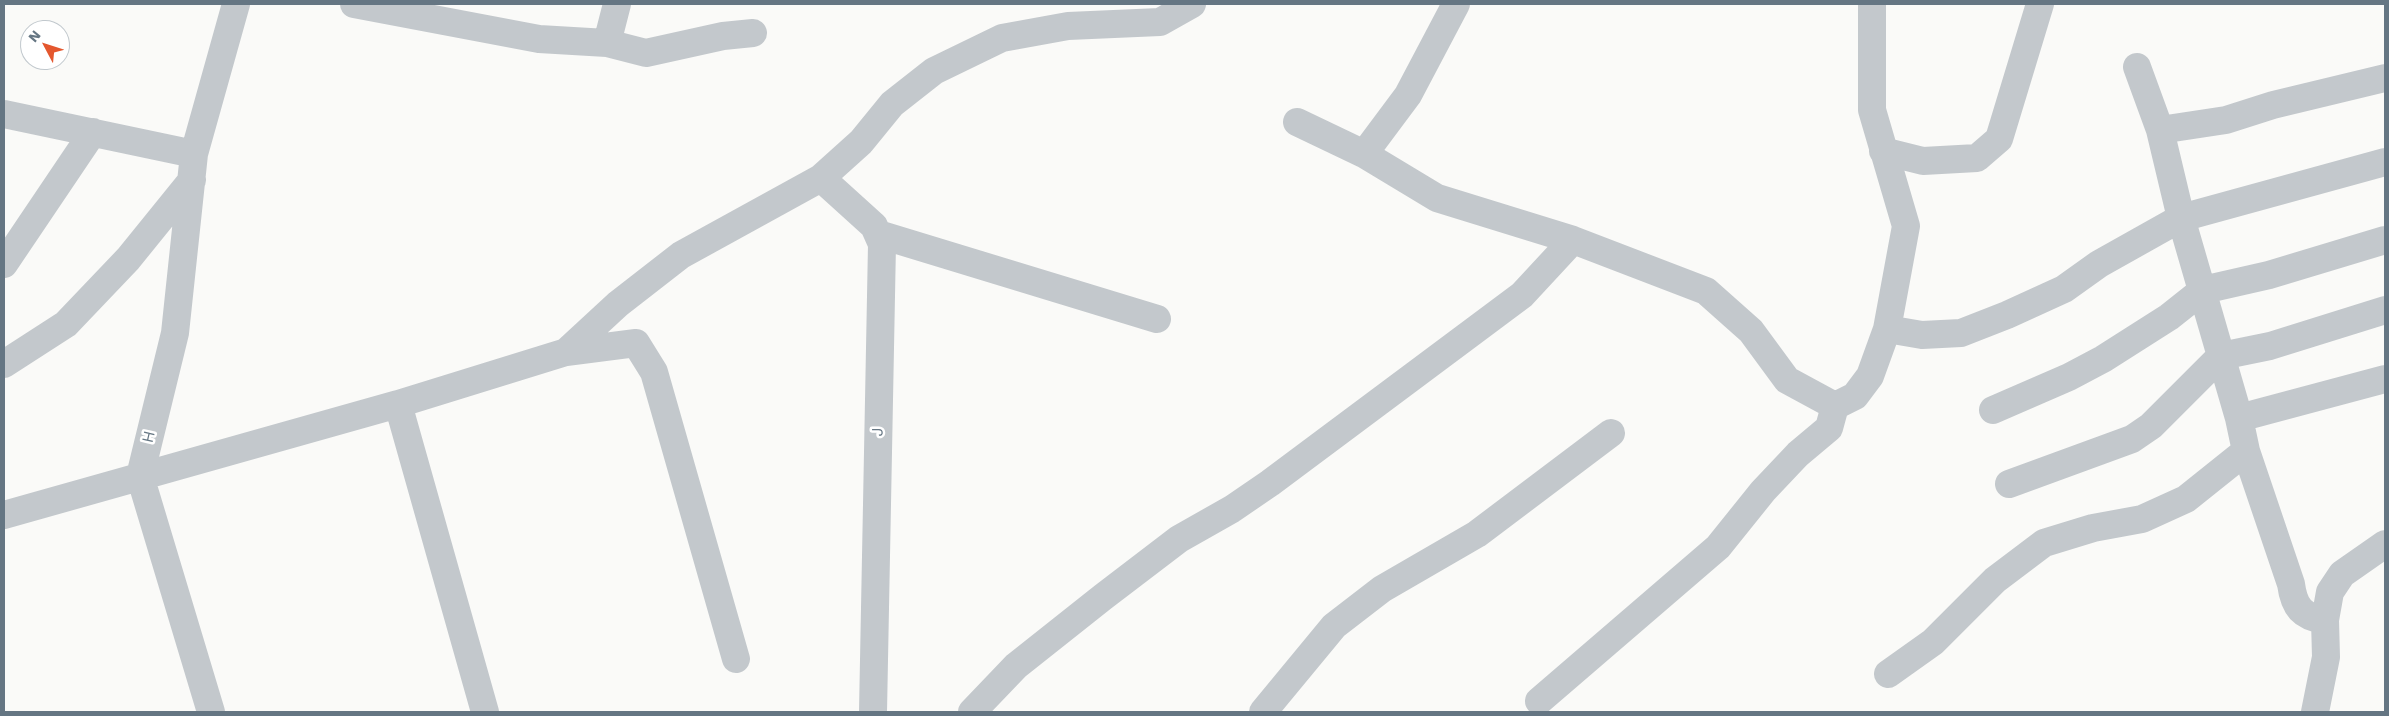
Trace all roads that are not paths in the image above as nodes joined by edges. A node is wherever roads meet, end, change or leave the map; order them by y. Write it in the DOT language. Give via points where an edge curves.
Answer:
graph roads {
  1 [pos="236,4"];
  2 [pos="354,4"];
  3 [pos="617,4"];
  4 [pos="1192,4"];
  5 [pos="1456,4"];
  6 [pos="1872,4"];
  7 [pos="2040,4"];
  8 [pos="427,11"];
  9 [pos="753,33"];
  10 [pos="607,43"];
  11 [pos="2136,67"];
  12 [pos="2385,78"];
  13 [pos="4,114"];
  14 [pos="1296,122"];
  15 [pos="2160,130"];
  16 [pos="93,132"];
  17 [pos="1884,151"];
  18 [pos="1364,154"];
  19 [pos="2385,162"];
  20 [pos="193,167"];
  21 [pos="821,178"];
  22 [pos="2181,218"];
  23 [pos="878,234"];
  24 [pos="1573,240"];
  25 [pos="2385,240"];
  26 [pos="4,264"];
  27 [pos="2203,290"];
  28 [pos="2385,310"];
  29 [pos="1157,319"];
  30 [pos="1887,329"];
  31 [pos="566,352"];
  32 [pos="2221,356"];
  33 [pos="4,364"];
  34 [pos="2385,379"];
  35 [pos="398,404"];
  36 [pos="1835,406"];
  37 [pos="1993,410"];
  38 [pos="2239,418"];
  39 [pos="1611,433"];
  40 [pos="2246,451"];
  41 [pos="140,476"];
  42 [pos="2009,484"];
  43 [pos="4,515"];
  44 [pos="2385,544"];
  45 [pos="2325,620"];
  46 [pos="736,659"];
  47 [pos="1888,674"];
  48 [pos="1539,701"];
  49 [pos="211,712"];
  50 [pos="485,712"];
  51 [pos="873,712"];
  52 [pos="972,712"];
  53 [pos="1263,712"];
  54 [pos="2315,712"];
  1 -- 20 [label="street"];
  2 -- 8 [label="street"];
  3 -- 10 [label="street"];
  4 -- 21 [label="street" via="1160,22 1068,26 1002,38 934,71 892,104 861,142"];
  5 -- 18 [label="street" via="1408,95"];
  6 -- 17 [label="street" via="1872,110"];
  7 -- 17 [label="street" via="1999,139 1977,158 1923,161"];
  8 -- 10 [label="street" via="539,39"];
  9 -- 10 [label="street" via="646,52"];
  11 -- 15 [label="street"];
  12 -- 15 [label="street" via="2226,120"];
  13 -- 16 [label="street"];
  14 -- 18 [label="street"];
  15 -- 22 [label="street"];
  16 -- 20 [label="street"];
  16 -- 26 [label="street"];
  17 -- 30 [label="street" via="1906,226"];
  18 -- 24 [label="street" via="1437,198"];
  19 -- 22 [label="street"];
  20 -- 33 [label="street" via="128,259 66,324"];
  20 -- 41 [label="street, H" via="175,333"];
  21 -- 23 [label="street" via="874,226"];
  21 -- 31 [label="street" via="681,255 618,304"];
  22 -- 27 [label="street"];
  22 -- 30 [label="street" via="2099,264 2064,289 1961,333 1922,335"];
  23 -- 29 [label="street"];
  23 -- 51 [label="street, J" via="882,244"];
  24 -- 36 [label="street" via="1706,291 1751,332 1788,380"];
  24 -- 52 [label="street" via="1522,295 1270,483 1232,510 1179,539 1016,666"];
  25 -- 27 [label="street" via="2269,275"];
  27 -- 32 [label="street"];
  27 -- 37 [label="street" via="2170,317 2110,354 2069,377"];
  28 -- 32 [label="street" via="2270,346"];
  30 -- 36 [label="street" via="1870,376 1855,396"];
  31 -- 35 [label="street"];
  31 -- 46 [label="street" via="636,343 654,372"];
  32 -- 38 [label="street"];
  32 -- 42 [label="street" via="2150,426 2132,439"];
  34 -- 38 [label="street"];
  35 -- 41 [label="street"];
  35 -- 50 [label="street"];
  36 -- 48 [label="street" via="1829,428 1798,454 1763,491 1718,547"];
  38 -- 40 [label="street"];
  39 -- 53 [label="street" via="1477,534 1382,589 1334,626"];
  40 -- 45 [label="street" via="2291,584 2292,596 2303,613"];
  40 -- 47 [label="street" via="2186,499 2142,519 2093,528 2044,543 1995,580 1933,642"];
  41 -- 43 [label="street"];
  41 -- 49 [label="street"];
  44 -- 45 [label="street" via="2342,574 2330,592"];
  45 -- 54 [label="street" via="2326,657"];
}
